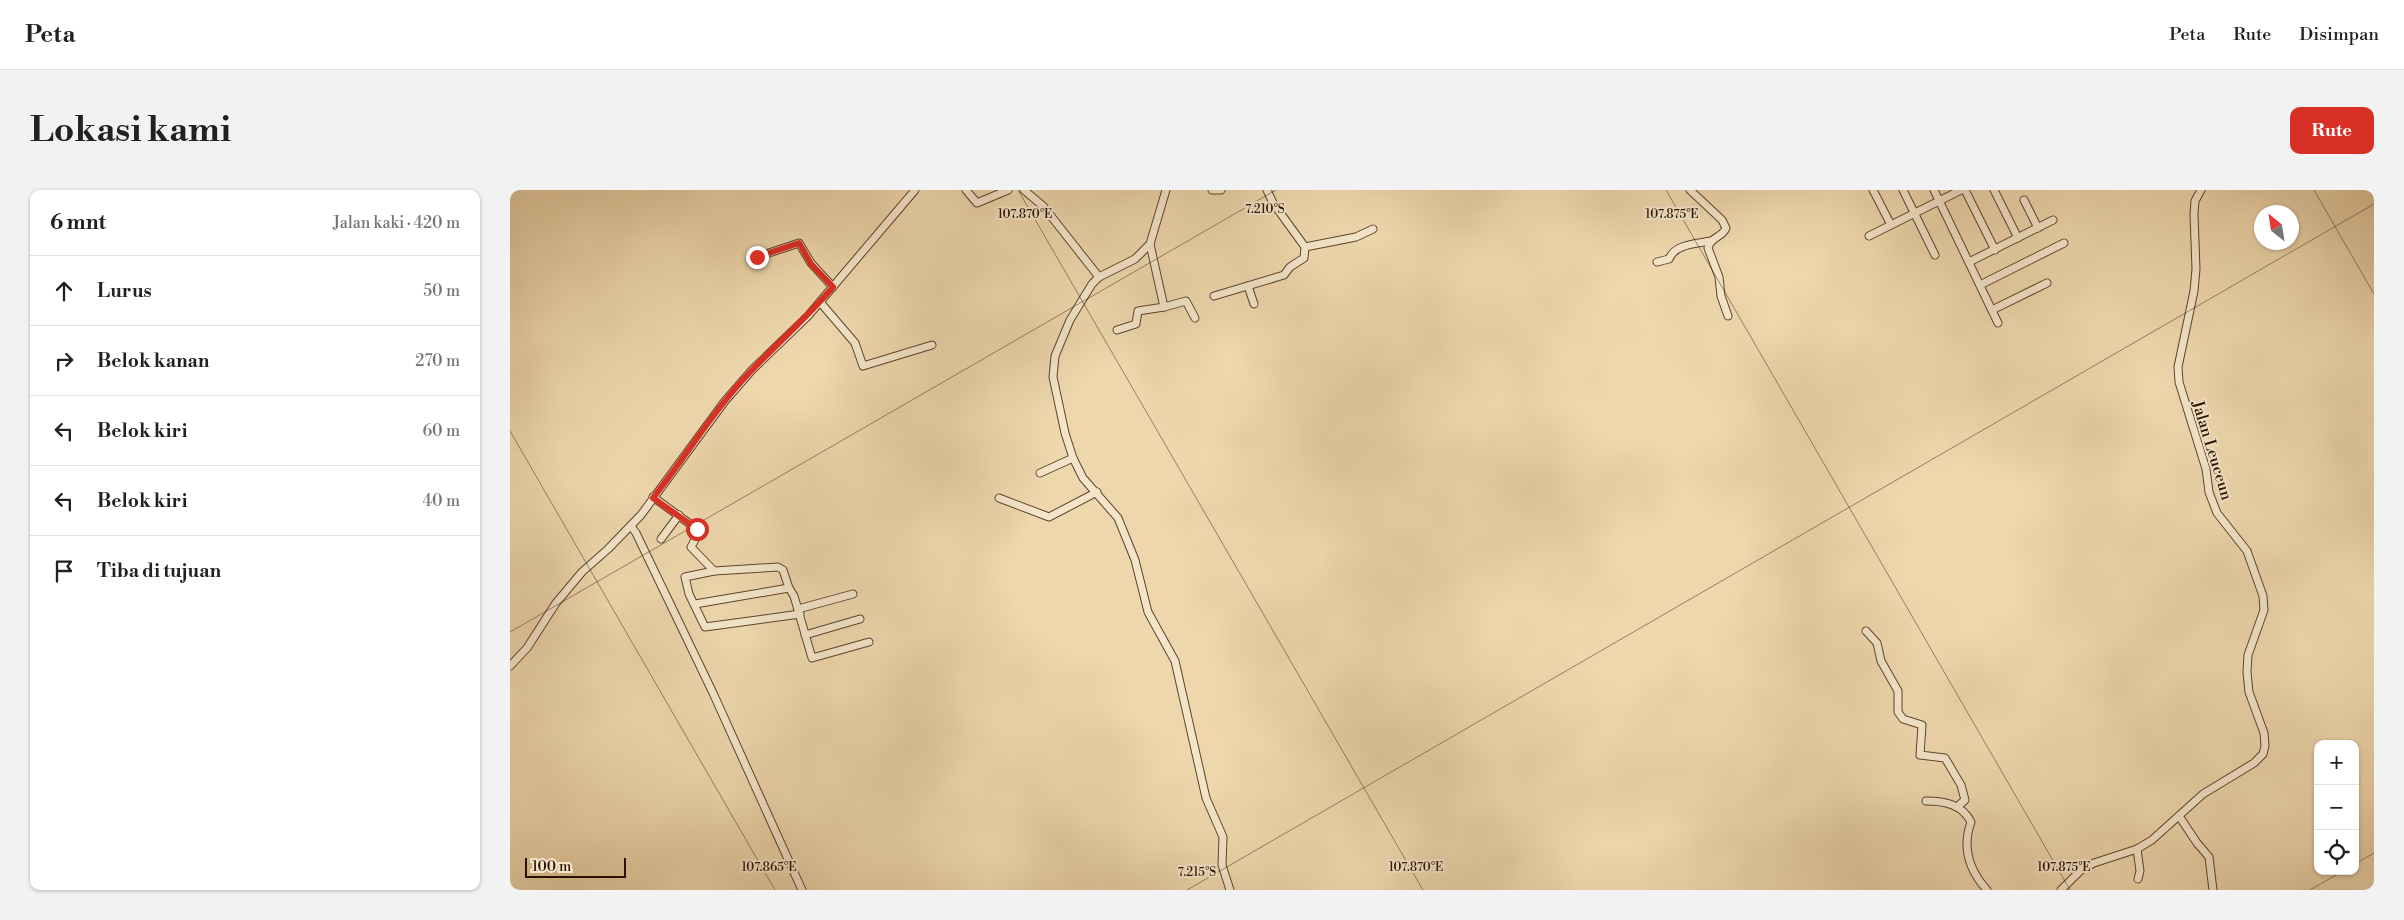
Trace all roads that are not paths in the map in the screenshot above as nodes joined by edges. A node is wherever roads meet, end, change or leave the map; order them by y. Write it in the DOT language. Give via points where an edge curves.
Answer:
graph roads {
  1 [pos="914,190"];
  2 [pos="966,190"];
  3 [pos="1008,190"];
  4 [pos="1024,190"];
  5 [pos="1166,190"];
  6 [pos="1212,190"];
  7 [pos="1221,190"];
  8 [pos="1267,190"];
  9 [pos="1690,190"];
  10 [pos="1873,190"];
  11 [pos="1903,190"];
  12 [pos="1934,190"];
  13 [pos="1963,190"];
  14 [pos="1994,190"];
  15 [pos="2201,190"];
  16 [pos="2024,200"];
  17 [pos="1940,201"];
  18 [pos="1914,213"];
  19 [pos="2054,220"];
  20 [pos="1891,225"];
  21 [pos="2038,228"];
  22 [pos="1373,229"];
  23 [pos="1869,236"];
  24 [pos="2018,238"];
  25 [pos="1711,241"];
  26 [pos="2064,243"];
  27 [pos="1150,244"];
  28 [pos="1305,247"];
  29 [pos="1995,250"];
  30 [pos="1935,255"];
  31 [pos="757,257"];
  32 [pos="1657,262"];
  33 [pos="1969,262"];
  34 [pos="1099,278"];
  35 [pos="2047,283"];
  36 [pos="1980,285"];
  37 [pos="1248,286"];
  38 [pos="833,287"];
  39 [pos="1214,296"];
  40 [pos="820,302"];
  41 [pos="1254,304"];
  42 [pos="1164,307"];
  43 [pos="1992,310"];
  44 [pos="1728,316"];
  45 [pos="1195,318"];
  46 [pos="1998,323"];
  47 [pos="1117,330"];
  48 [pos="932,345"];
  49 [pos="1073,458"];
  50 [pos="1040,473"];
  51 [pos="1097,492"];
  52 [pos="653,498"];
  53 [pos="999,498"];
  54 [pos="679,515"];
  55 [pos="630,526"];
  56 [pos="661,540"];
  57 [pos="714,571"];
  58 [pos="789,588"];
  59 [pos="853,594"];
  60 [pos="695,604"];
  61 [pos="799,612"];
  62 [pos="860,620"];
  63 [pos="1866,630"];
  64 [pos="806,635"];
  65 [pos="869,642"];
  66 [pos="510,666"];
  67 [pos="1926,801"];
  68 [pos="1957,807"];
  69 [pos="2180,816"];
  70 [pos="2137,850"];
  71 [pos="2138,879"];
  72 [pos="802,890"];
  73 [pos="1230,890"];
  74 [pos="1986,890"];
  75 [pos="2061,890"];
  76 [pos="2213,890"];
  1 -- 38 [label="street"];
  2 -- 3 [label="street" via="977,203"];
  4 -- 34 [label="street" via="1042,206"];
  5 -- 27 [label="street"];
  6 -- 7 [label="street"];
  8 -- 28 [label="street"];
  9 -- 25 [label="street" via="1722,220 1726,228"];
  10 -- 20 [label="street"];
  11 -- 18 [label="street"];
  12 -- 17 [label="street"];
  13 -- 17 [label="street"];
  13 -- 29 [label="street"];
  14 -- 24 [label="street"];
  15 -- 69 [label="street, Jalan Leuceun" via="2195,201 2196,269 2178,368 2179,382 2206,469 2209,492 2218,512 2247,551 2263,596 2264,610 2248,655 2247,672 2249,692 2266,746 2254,764 2218,784"];
  16 -- 21 [label="street"];
  17 -- 18 [label="street"];
  17 -- 33 [label="street"];
  18 -- 20 [label="street"];
  18 -- 30 [label="street"];
  19 -- 21 [label="street"];
  20 -- 23 [label="street"];
  21 -- 24 [label="street"];
  22 -- 28 [label="street" via="1356,237"];
  24 -- 29 [label="street"];
  25 -- 32 [label="street" via="1679,248 1669,259"];
  25 -- 44 [label="street" via="1708,248 1719,276"];
  26 -- 36 [label="street"];
  27 -- 34 [label="street" via="1135,258"];
  27 -- 42 [label="street"];
  28 -- 37 [label="street" via="1304,258 1284,275"];
  29 -- 33 [label="street"];
  31 -- 38 [label="street" via="799,243 811,264"];
  33 -- 36 [label="street"];
  34 -- 49 [label="street" via="1092,284 1063,333 1053,367"];
  35 -- 43 [label="street"];
  36 -- 43 [label="street"];
  37 -- 39 [label="street"];
  37 -- 41 [label="street"];
  38 -- 40 [label="street"];
  40 -- 48 [label="street" via="855,343 863,366"];
  40 -- 52 [label="street" via="752,370"];
  42 -- 45 [label="street" via="1188,302"];
  42 -- 47 [label="street" via="1138,311 1136,324"];
  43 -- 46 [label="street"];
  49 -- 50 [label="street"];
  49 -- 51 [label="street" via="1083,478"];
  51 -- 53 [label="street" via="1049,517"];
  51 -- 73 [label="street" via="1118,518 1135,560 1148,612 1175,661 1206,798 1223,837 1222,865"];
  52 -- 54 [label="street"];
  52 -- 55 [label="street"];
  54 -- 56 [label="street"];
  54 -- 57 [label="street" via="699,532 690,548"];
  55 -- 66 [label="street" via="582,572 556,603 527,648"];
  55 -- 72 [label="street" via="702,670"];
  57 -- 58 [label="street" via="778,567 783,570"];
  57 -- 60 [label="street" via="685,577"];
  58 -- 60 [label="street"];
  58 -- 61 [label="street"];
  59 -- 61 [label="street"];
  60 -- 61 [label="street" via="705,627"];
  61 -- 64 [label="street"];
  62 -- 64 [label="street"];
  63 -- 68 [label="street" via="1877,643 1881,660 1898,691 1898,712 1903,719 1922,725 1920,754 1945,758 1961,785 1965,800"];
  64 -- 65 [label="street" via="812,658"];
  67 -- 68 [label="street" via="1947,802"];
  68 -- 74 [label="street" via="1971,822 1966,840 1968,859"];
  69 -- 70 [label="street, Jalan Leuceun"];
  69 -- 76 [label="street" via="2209,856"];
  70 -- 71 [label="street"];
  70 -- 75 [label="street, Jalan Leuceun" via="2094,863 2081,870"];
}
